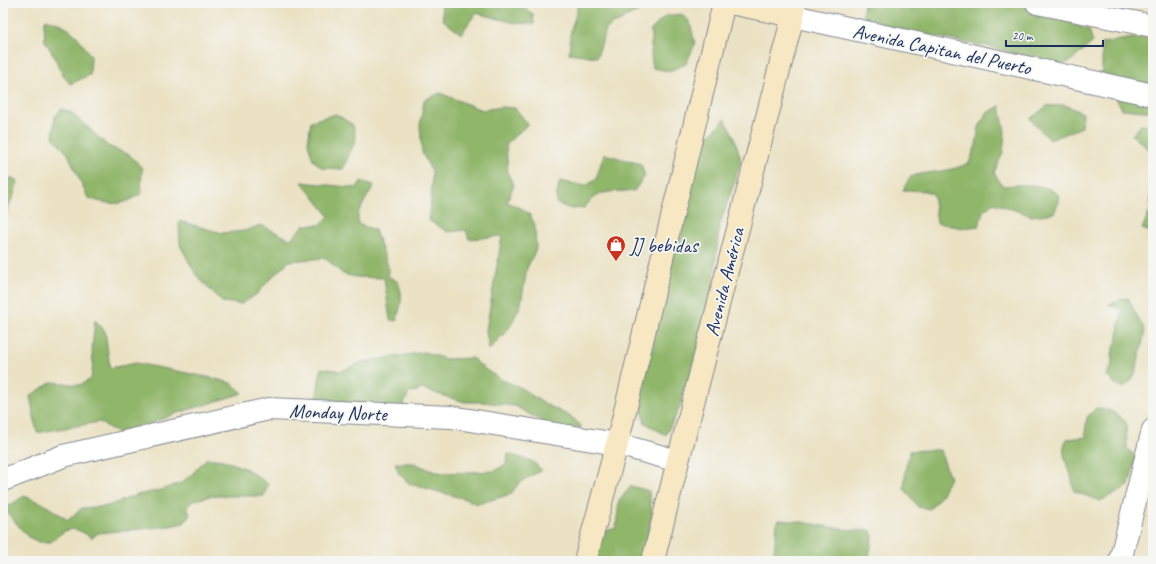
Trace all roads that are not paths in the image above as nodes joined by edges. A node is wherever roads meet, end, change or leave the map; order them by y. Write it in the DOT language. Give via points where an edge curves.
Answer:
graph roads {
  1 [pos="724,3"];
  2 [pos="730,3"];
  3 [pos="1037,3"];
  4 [pos="794,9"];
  5 [pos="1153,26"];
  6 [pos="1153,95"];
  7 [pos="1153,430"];
  8 [pos="616,444"];
  9 [pos="678,461"];
  10 [pos="3,480"];
  11 [pos="585,561"];
  12 [pos="653,561"];
  13 [pos="1120,561"];
  1 -- 8 [label="main road"];
  2 -- 4 [label="main road, Avenida Capitan del Puerto"];
  3 -- 5 [label="street"];
  4 -- 6 [label="street, Avenida Capitan del Puerto"];
  4 -- 9 [label="main road, Avenida América"];
  7 -- 13 [label="street"];
  8 -- 9 [label="street, Monday Norte"];
  8 -- 10 [label="street, Monday Norte" via="451,417 269,409 63,456"];
  8 -- 11 [label="main road"];
  9 -- 12 [label="main road, Avenida América"];
}
